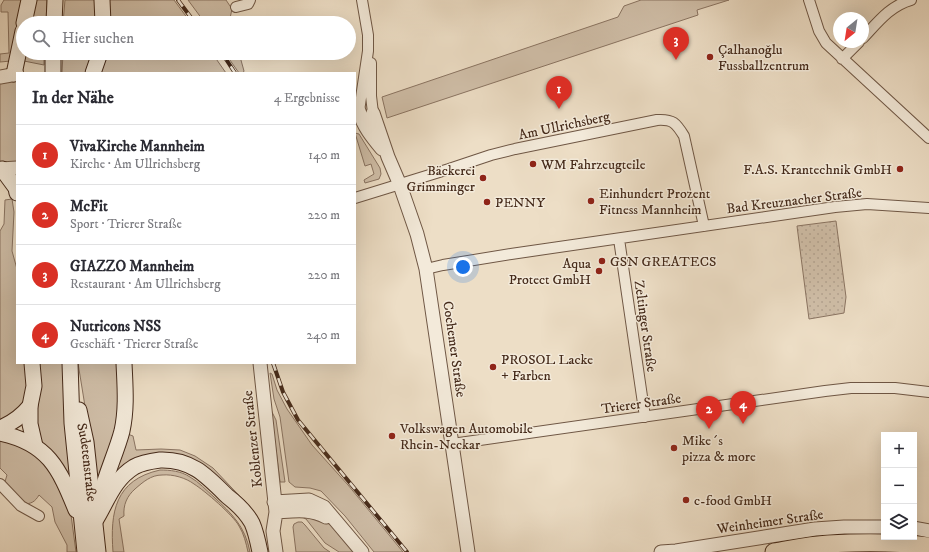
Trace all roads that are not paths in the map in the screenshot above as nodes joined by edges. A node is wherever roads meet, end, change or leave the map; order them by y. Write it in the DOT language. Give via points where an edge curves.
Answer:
graph roads {
  1 [pos="29,0"];
  2 [pos="55,0"];
  3 [pos="102,0"];
  4 [pos="250,0"];
  5 [pos="362,0"];
  6 [pos="809,0"];
  7 [pos="911,0"];
  8 [pos="236,7"];
  9 [pos="26,16"];
  10 [pos="54,16"];
  11 [pos="103,16"];
  12 [pos="869,32"];
  13 [pos="853,48"];
  14 [pos="368,51"];
  15 [pos="16,55"];
  16 [pos="842,59"];
  17 [pos="53,60"];
  18 [pos="98,60"];
  19 [pos="53,72"];
  20 [pos="93,72"];
  21 [pos="10,75"];
  22 [pos="373,113"];
  23 [pos="358,116"];
  24 [pos="929,138"];
  25 [pos="388,157"];
  26 [pos="16,168"];
  27 [pos="1,169"];
  28 [pos="400,185"];
  29 [pos="16,188"];
  30 [pos="356,198"];
  31 [pos="929,208"];
  32 [pos="704,226"];
  33 [pos="619,239"];
  34 [pos="426,270"];
  35 [pos="32,364"];
  36 [pos="124,364"];
  37 [pos="260,364"];
  38 [pos="70,369"];
  39 [pos="929,392"];
  40 [pos="30,406"];
  41 [pos="645,417"];
  42 [pos="0,428"];
  43 [pos="0,433"];
  44 [pos="452,444"];
  45 [pos="35,446"];
  46 [pos="0,484"];
  47 [pos="275,507"];
  48 [pos="38,516"];
  49 [pos="89,524"];
  50 [pos="881,526"];
  51 [pos="917,529"];
  52 [pos="929,531"];
  53 [pos="929,546"];
  54 [pos="85,552"];
  55 [pos="98,552"];
  56 [pos="260,552"];
  57 [pos="276,552"];
  58 [pos="285,552"];
  59 [pos="362,552"];
  60 [pos="468,552"];
  61 [pos="661,552"];
  62 [pos="774,552"];
  1 -- 9 [label="main road"];
  2 -- 10 [label="main road"];
  3 -- 11 [label="main road"];
  4 -- 8 [label="street" via="248,4"];
  5 -- 14 [label="street"];
  6 -- 16 [label="street" via="823,39"];
  7 -- 12 [label="street" via="890,10"];
  13 -- 16 [label="street"];
  14 -- 22 [label="street" via="371,62"];
  14 -- 23 [label="street"];
  15 -- 21 [label="main road"];
  16 -- 24 [label="street"];
  17 -- 19 [label="main road"];
  18 -- 20 [label="main road"];
  22 -- 23 [label="street"];
  22 -- 25 [label="street, Cochemer Straße"];
  23 -- 25 [label="street, Cochemer Straße"];
  25 -- 28 [label="street, Cochemer Straße"];
  26 -- 27 [label="street"];
  27 -- 29 [label="main road"];
  28 -- 30 [label="street, Am Ullrichsberg"];
  28 -- 32 [label="street, Am Ullrichsberg" via="515,149 669,119 677,125 684,136"];
  28 -- 34 [label="street, Cochemer Straße"];
  31 -- 32 [label="street, Bad Kreuznacher Straße" via="867,204"];
  32 -- 33 [label="street, Bad Kreuznacher Straße"];
  33 -- 34 [label="street, Bad Kreuznacher Straße" via="443,265"];
  33 -- 41 [label="street, Zeltinger Straße"];
  34 -- 44 [label="street, Cochemer Straße"];
  35 -- 40 [label="main road" via="34,386"];
  36 -- 49 [label="main road" via="126,388 122,431"];
  37 -- 47 [label="street, Koblenzer Straße"];
  38 -- 49 [label="main road, Sudetenstraße" via="72,423"];
  39 -- 41 [label="street, Trierer Straße" via="895,388 851,388"];
  40 -- 42 [label="main road" via="10,425"];
  40 -- 45 [label="main road" via="30,424"];
  41 -- 44 [label="street, Trierer Straße"];
  43 -- 45 [label="main road"];
  44 -- 60 [label="street, Cochemer Straße"];
  45 -- 49 [label="main road" via="56,468"];
  46 -- 48 [label="street" via="21,506"];
  47 -- 57 [label="street, Koblenzer Straße" via="273,531"];
  47 -- 58 [label="street, Koblenzer Straße"];
  47 -- 59 [label="street" via="321,514 339,524"];
  49 -- 54 [label="main road, Sudetenstraße"];
  49 -- 55 [label="main road, Sudetenstraße"];
  49 -- 56 [label="main road" via="105,504 112,488 134,467 153,461 172,460 190,465 206,475 239,506 251,522"];
  50 -- 61 [label="street, Weinheimer Straße" via="815,530"];
  51 -- 52 [label="street"];
  53 -- 62 [label="highway" via="827,544"];
}
